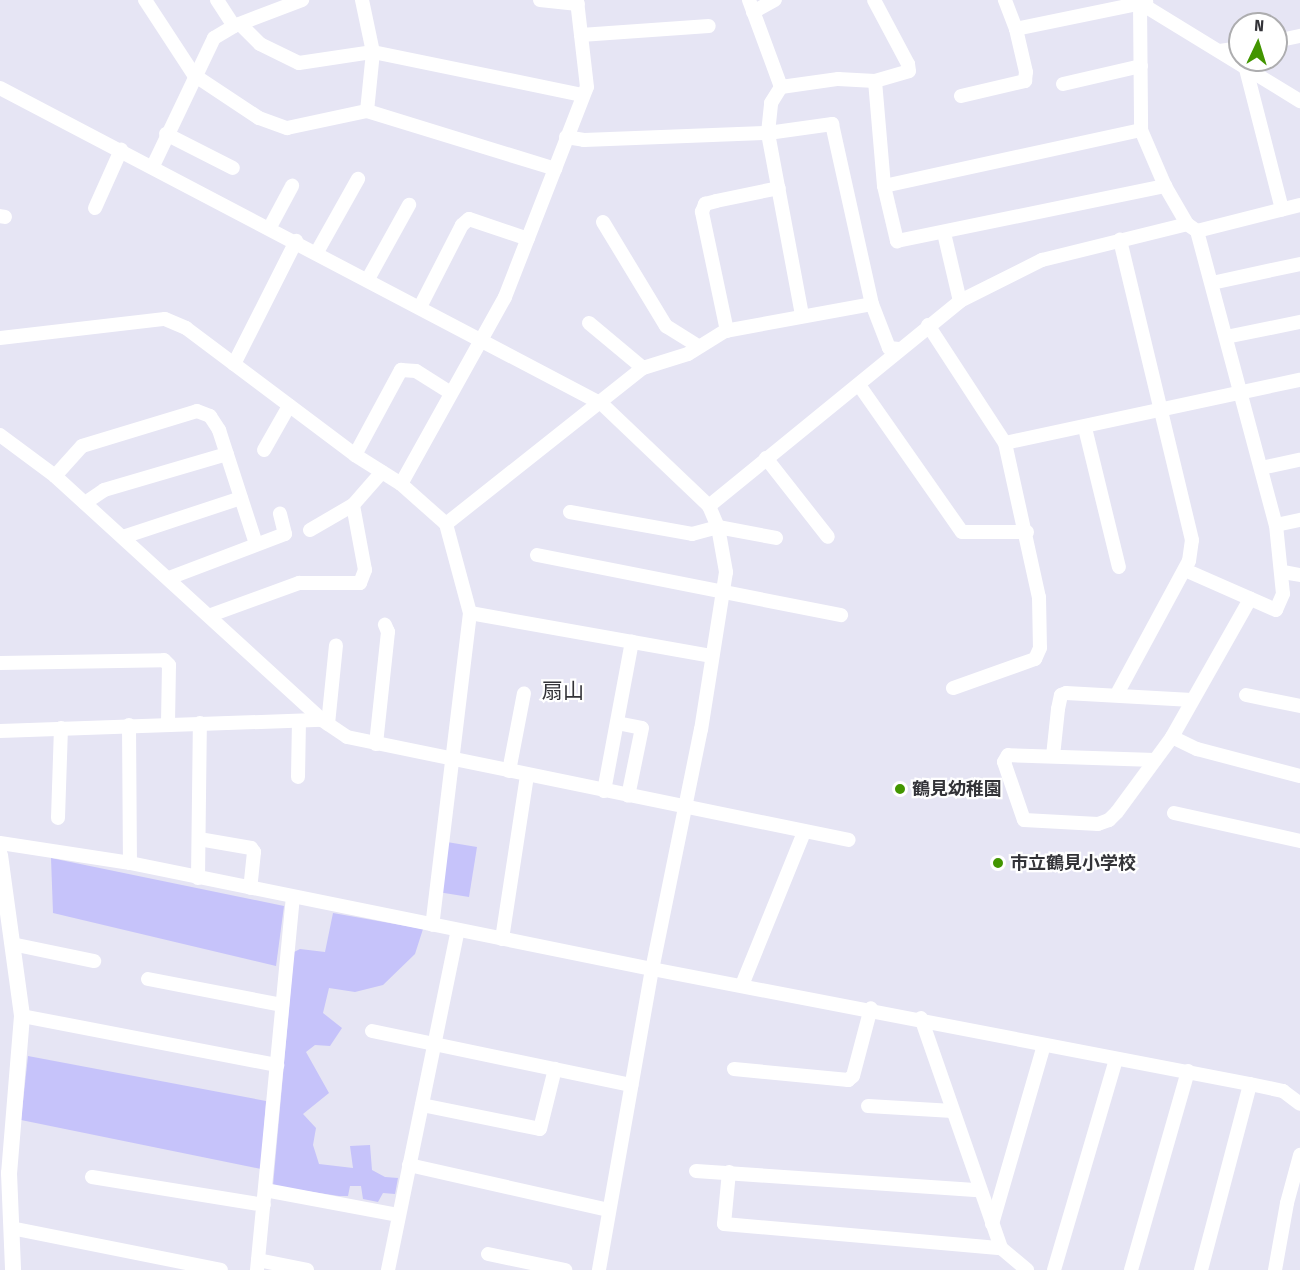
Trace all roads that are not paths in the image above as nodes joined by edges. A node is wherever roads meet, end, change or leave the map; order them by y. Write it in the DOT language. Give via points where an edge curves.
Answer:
graph roads {
  1 [pos="145,0"];
  2 [pos="218,0"];
  3 [pos="303,0"];
  4 [pos="362,0"];
  5 [pos="540,0"];
  6 [pos="775,0"];
  7 [pos="874,0"];
  8 [pos="1005,0"];
  9 [pos="1143,1"];
  10 [pos="577,2"];
  11 [pos="751,6"];
  12 [pos="237,25"];
  13 [pos="709,26"];
  14 [pos="1016,28"];
  15 [pos="581,35"];
  16 [pos="1228,50"];
  17 [pos="1220,51"];
  18 [pos="373,52"];
  19 [pos="1228,57"];
  20 [pos="1141,66"];
  21 [pos="1247,72"];
  22 [pos="1251,72"];
  23 [pos="194,75"];
  24 [pos="874,81"];
  25 [pos="1063,84"];
  26 [pos="781,87"];
  27 [pos="0,88"];
  28 [pos="583,95"];
  29 [pos="961,96"];
  30 [pos="1300,101"];
  31 [pos="367,111"];
  32 [pos="1142,130"];
  33 [pos="166,134"];
  34 [pos="768,134"];
  35 [pos="567,136"];
  36 [pos="121,150"];
  37 [pos="153,166"];
  38 [pos="232,168"];
  39 [pos="555,169"];
  40 [pos="358,179"];
  41 [pos="292,186"];
  42 [pos="884,186"];
  43 [pos="1165,186"];
  44 [pos="779,188"];
  45 [pos="1300,204"];
  46 [pos="410,205"];
  47 [pos="95,208"];
  48 [pos="1282,209"];
  49 [pos="603,222"];
  50 [pos="270,228"];
  51 [pos="1192,228"];
  52 [pos="944,233"];
  53 [pos="528,239"];
  54 [pos="1120,240"];
  55 [pos="296,241"];
  56 [pos="317,252"];
  57 [pos="1300,264"];
  58 [pos="368,279"];
  59 [pos="1212,283"];
  60 [pos="960,301"];
  61 [pos="872,304"];
  62 [pos="420,307"];
  63 [pos="802,315"];
  64 [pos="1300,322"];
  65 [pos="589,323"];
  66 [pos="928,325"];
  67 [pos="727,331"];
  68 [pos="0,338"];
  69 [pos="1226,338"];
  70 [pos="483,339"];
  71 [pos="698,346"];
  72 [pos="899,349"];
  73 [pos="234,364"];
  74 [pos="643,368"];
  75 [pos="1300,380"];
  76 [pos="859,385"];
  77 [pos="451,393"];
  78 [pos="1241,393"];
  79 [pos="602,404"];
  80 [pos="289,406"];
  81 [pos="1163,411"];
  82 [pos="1085,428"];
  83 [pos="0,435"];
  84 [pos="1005,443"];
  85 [pos="264,450"];
  86 [pos="226,454"];
  87 [pos="355,455"];
  88 [pos="766,458"];
  89 [pos="1300,460"];
  90 [pos="1261,468"];
  91 [pos="382,472"];
  92 [pos="55,476"];
  93 [pos="400,484"];
  94 [pos="241,498"];
  95 [pos="85,502"];
  96 [pos="353,505"];
  97 [pos="709,506"];
  98 [pos="570,512"];
  99 [pos="280,514"];
  100 [pos="1300,520"];
  101 [pos="446,524"];
  102 [pos="1276,525"];
  103 [pos="718,527"];
  104 [pos="310,531"];
  105 [pos="1026,532"];
  106 [pos="123,537"];
  107 [pos="828,537"];
  108 [pos="776,538"];
  109 [pos="256,544"];
  110 [pos="537,555"];
  111 [pos="1119,567"];
  112 [pos="1185,570"];
  113 [pos="1283,572"];
  114 [pos="1300,575"];
  115 [pos="169,578"];
  116 [pos="722,591"];
  117 [pos="1250,599"];
  118 [pos="471,613"];
  119 [pos="211,615"];
  120 [pos="841,615"];
  121 [pos="384,625"];
  122 [pos="632,642"];
  123 [pos="336,645"];
  124 [pos="712,656"];
  125 [pos="0,663"];
  126 [pos="953,688"];
  127 [pos="524,693"];
  128 [pos="1118,694"];
  129 [pos="1246,695"];
  130 [pos="1192,700"];
  131 [pos="1300,706"];
  132 [pos="299,721"];
  133 [pos="325,722"];
  134 [pos="168,723"];
  135 [pos="200,723"];
  136 [pos="617,723"];
  137 [pos="129,725"];
  138 [pos="61,728"];
  139 [pos="0,731"];
  140 [pos="1172,737"];
  141 [pos="376,744"];
  142 [pos="1053,756"];
  143 [pos="453,759"];
  144 [pos="1155,760"];
  145 [pos="509,771"];
  146 [pos="527,775"];
  147 [pos="1300,776"];
  148 [pos="298,777"];
  149 [pos="604,791"];
  150 [pos="628,796"];
  151 [pos="684,808"];
  152 [pos="1174,813"];
  153 [pos="58,818"];
  154 [pos="804,831"];
  155 [pos="199,839"];
  156 [pos="849,840"];
  157 [pos="1300,841"];
  158 [pos="0,843"];
  159 [pos="0,855"];
  160 [pos="130,863"];
  161 [pos="198,878"];
  162 [pos="250,888"];
  163 [pos="293,897"];
  164 [pos="432,925"];
  165 [pos="458,930"];
  166 [pos="502,939"];
  167 [pos="12,944"];
  168 [pos="94,961"];
  169 [pos="652,969"];
  170 [pos="148,979"];
  171 [pos="741,986"];
  172 [pos="282,1005"];
  173 [pos="872,1008"];
  174 [pos="22,1016"];
  175 [pos="921,1018"];
  176 [pos="372,1031"];
  177 [pos="434,1044"];
  178 [pos="1044,1044"];
  179 [pos="1116,1059"];
  180 [pos="277,1065"];
  181 [pos="555,1069"];
  182 [pos="734,1069"];
  183 [pos="1188,1071"];
  184 [pos="1250,1084"];
  185 [pos="631,1085"];
  186 [pos="1300,1104"];
  187 [pos="422,1105"];
  188 [pos="868,1106"];
  189 [pos="953,1111"];
  190 [pos="10,1145"];
  191 [pos="1300,1155"];
  192 [pos="0,1160"];
  193 [pos="409,1166"];
  194 [pos="696,1171"];
  195 [pos="729,1172"];
  196 [pos="92,1177"];
  197 [pos="266,1190"];
  198 [pos="978,1190"];
  199 [pos="264,1205"];
  200 [pos="608,1210"];
  201 [pos="399,1215"];
  202 [pos="992,1224"];
  203 [pos="11,1228"];
  204 [pos="1001,1248"];
  205 [pos="488,1254"];
  206 [pos="258,1265"];
  207 [pos="13,1270"];
  208 [pos="221,1270"];
  209 [pos="308,1270"];
  210 [pos="388,1270"];
  211 [pos="564,1270"];
  212 [pos="598,1270"];
  213 [pos="1026,1270"];
  214 [pos="1054,1270"];
  215 [pos="1131,1270"];
  216 [pos="1201,1270"];
  217 [pos="1275,1270"];
  1 -- 23 [label="street"];
  2 -- 12 [label="street"];
  3 -- 12 [label="street"];
  4 -- 18 [label="street"];
  5 -- 10 [label="street"];
  6 -- 11 [label="street"];
  7 -- 24 [label="street" via="909,71"];
  8 -- 14 [label="street"];
  9 -- 14 [label="street"];
  9 -- 17 [label="street"];
  9 -- 20 [label="street"];
  10 -- 15 [label="street"];
  11 -- 26 [label="street"];
  12 -- 18 [label="street" via="260,44 299,63"];
  12 -- 23 [label="street" via="214,38"];
  13 -- 15 [label="street"];
  14 -- 29 [label="street" via="1026,72 1024,81"];
  15 -- 28 [label="street" via="587,87"];
  16 -- 17 [label="street"];
  17 -- 19 [label="street"];
  18 -- 28 [label="street"];
  18 -- 31 [label="street"];
  20 -- 25 [label="street"];
  20 -- 32 [label="street"];
  21 -- 48 [label="street"];
  22 -- 30 [label="street"];
  23 -- 31 [label="street" via="259,118 287,128"];
  23 -- 33 [label="street"];
  24 -- 26 [label="street" via="838,79"];
  24 -- 42 [label="street"];
  26 -- 34 [label="street" via="771,103"];
  27 -- 36 [label="street"];
  28 -- 35 [label="street"];
  31 -- 39 [label="street"];
  32 -- 42 [label="street"];
  32 -- 43 [label="street"];
  33 -- 37 [label="street"];
  33 -- 38 [label="street"];
  34 -- 35 [label="street" via="584,140"];
  34 -- 44 [label="street"];
  34 -- 61 [label="street" via="832,124"];
  35 -- 39 [label="street"];
  36 -- 37 [label="street"];
  36 -- 47 [label="street"];
  37 -- 50 [label="street"];
  39 -- 53 [label="street"];
  40 -- 56 [label="street"];
  41 -- 50 [label="street"];
  42 -- 52 [label="street" via="897,241"];
  43 -- 51 [label="street"];
  43 -- 52 [label="street"];
  44 -- 63 [label="street"];
  44 -- 67 [label="street" via="705,204 702,212"];
  45 -- 48 [label="street"];
  46 -- 58 [label="street"];
  48 -- 51 [label="street"];
  49 -- 71 [label="street" via="666,326"];
  50 -- 55 [label="street"];
  51 -- 54 [label="street"];
  51 -- 59 [label="street"];
  52 -- 60 [label="street"];
  53 -- 62 [label="street" via="470,219 462,225"];
  53 -- 70 [label="street"];
  54 -- 60 [label="street" via="1042,260"];
  54 -- 81 [label="street"];
  55 -- 56 [label="street"];
  55 -- 73 [label="street"];
  56 -- 58 [label="street"];
  57 -- 59 [label="street"];
  58 -- 62 [label="street"];
  59 -- 69 [label="street"];
  60 -- 66 [label="street"];
  61 -- 63 [label="street"];
  61 -- 72 [label="street" via="889,348"];
  62 -- 70 [label="street"];
  63 -- 67 [label="street"];
  64 -- 69 [label="street"];
  65 -- 74 [label="street"];
  66 -- 72 [label="street"];
  66 -- 84 [label="street"];
  67 -- 71 [label="street"];
  68 -- 73 [label="street" via="165,319 186,328"];
  69 -- 78 [label="street"];
  70 -- 77 [label="street"];
  70 -- 79 [label="street"];
  71 -- 74 [label="street" via="688,354"];
  72 -- 76 [label="street"];
  73 -- 80 [label="street"];
  74 -- 79 [label="street"];
  75 -- 78 [label="street"];
  76 -- 88 [label="street"];
  76 -- 105 [label="street" via="962,532"];
  77 -- 87 [label="street" via="416,371 401,370"];
  77 -- 93 [label="street"];
  78 -- 81 [label="street"];
  78 -- 90 [label="street"];
  79 -- 97 [label="street"];
  79 -- 101 [label="street"];
  80 -- 85 [label="street"];
  80 -- 87 [label="street"];
  81 -- 82 [label="street"];
  81 -- 112 [label="street" via="1192,540"];
  82 -- 84 [label="street"];
  82 -- 111 [label="street"];
  83 -- 92 [label="street"];
  84 -- 105 [label="street"];
  86 -- 92 [label="street" via="210,416 187,411 82,446"];
  86 -- 94 [label="street"];
  86 -- 95 [label="street" via="104,490"];
  87 -- 91 [label="street"];
  88 -- 97 [label="street"];
  88 -- 107 [label="street"];
  89 -- 90 [label="street"];
  90 -- 102 [label="street"];
  91 -- 93 [label="street"];
  91 -- 96 [label="street"];
  92 -- 95 [label="street"];
  93 -- 101 [label="street"];
  94 -- 106 [label="street"];
  94 -- 109 [label="street"];
  95 -- 106 [label="street"];
  96 -- 104 [label="street"];
  96 -- 119 [label="street" via="365,570 360,583 299,583"];
  97 -- 103 [label="street"];
  98 -- 103 [label="street" via="692,534"];
  99 -- 109 [label="street" via="285,534"];
  100 -- 102 [label="street"];
  101 -- 118 [label="street"];
  102 -- 113 [label="street"];
  103 -- 108 [label="street"];
  103 -- 116 [label="street" via="726,572"];
  105 -- 126 [label="street" via="1039,597 1039,654 1035,659"];
  106 -- 115 [label="street"];
  109 -- 115 [label="street"];
  110 -- 116 [label="street"];
  112 -- 117 [label="street"];
  112 -- 128 [label="street"];
  113 -- 114 [label="street"];
  113 -- 117 [label="street" via="1282,594 1276,610"];
  115 -- 119 [label="street"];
  116 -- 120 [label="street"];
  116 -- 124 [label="street"];
  117 -- 130 [label="street"];
  118 -- 122 [label="street"];
  118 -- 143 [label="street"];
  119 -- 133 [label="street"];
  121 -- 141 [label="street" via="388,632"];
  122 -- 124 [label="street"];
  122 -- 136 [label="street"];
  123 -- 133 [label="street"];
  124 -- 151 [label="street"];
  125 -- 134 [label="street" via="164,660 169,665"];
  127 -- 145 [label="street"];
  128 -- 130 [label="street"];
  128 -- 142 [label="street" via="1061,695"];
  129 -- 131 [label="street"];
  130 -- 140 [label="street"];
  132 -- 133 [label="street"];
  132 -- 135 [label="street"];
  132 -- 148 [label="street"];
  133 -- 141 [label="street" via="347,737"];
  134 -- 135 [label="street"];
  134 -- 137 [label="street"];
  135 -- 155 [label="street"];
  136 -- 149 [label="street"];
  136 -- 150 [label="street" via="642,728"];
  137 -- 138 [label="street"];
  137 -- 160 [label="street"];
  138 -- 139 [label="street"];
  138 -- 153 [label="street"];
  140 -- 144 [label="street"];
  140 -- 147 [label="street" via="1197,749"];
  141 -- 143 [label="street"];
  142 -- 144 [label="street"];
  142 -- 144 [label="street" via="1004,758 1024,820 1098,824 1109,820"];
  143 -- 145 [label="street"];
  143 -- 164 [label="street"];
  145 -- 146 [label="street"];
  146 -- 149 [label="street"];
  146 -- 166 [label="street"];
  149 -- 150 [label="street"];
  150 -- 151 [label="street"];
  151 -- 154 [label="street"];
  151 -- 169 [label="street"];
  152 -- 157 [label="street"];
  154 -- 156 [label="street"];
  154 -- 171 [label="street"];
  155 -- 161 [label="street"];
  155 -- 162 [label="street" via="254,852"];
  158 -- 160 [label="street"];
  159 -- 167 [label="street"];
  160 -- 161 [label="street"];
  161 -- 162 [label="street"];
  162 -- 163 [label="street"];
  163 -- 164 [label="street"];
  163 -- 172 [label="street"];
  164 -- 165 [label="street"];
  165 -- 166 [label="street"];
  165 -- 177 [label="street"];
  166 -- 169 [label="street"];
  167 -- 168 [label="street"];
  167 -- 174 [label="street"];
  169 -- 171 [label="street"];
  169 -- 185 [label="street"];
  170 -- 172 [label="street"];
  171 -- 173 [label="street"];
  172 -- 180 [label="street"];
  173 -- 175 [label="street"];
  173 -- 182 [label="street" via="848,1080"];
  174 -- 180 [label="street"];
  174 -- 190 [label="street"];
  175 -- 178 [label="street"];
  175 -- 189 [label="street"];
  176 -- 177 [label="street"];
  177 -- 181 [label="street"];
  177 -- 187 [label="street"];
  178 -- 179 [label="street"];
  178 -- 202 [label="street"];
  179 -- 183 [label="street"];
  179 -- 214 [label="street"];
  180 -- 197 [label="street"];
  181 -- 185 [label="street"];
  181 -- 187 [label="street" via="540,1129"];
  183 -- 184 [label="street"];
  183 -- 215 [label="street"];
  184 -- 186 [label="street" via="1282,1091"];
  184 -- 216 [label="street"];
  185 -- 200 [label="street"];
  187 -- 193 [label="street"];
  188 -- 189 [label="street"];
  189 -- 198 [label="street"];
  190 -- 192 [label="street"];
  190 -- 203 [label="street"];
  191 -- 217 [label="street"];
  193 -- 200 [label="street"];
  193 -- 201 [label="street"];
  194 -- 195 [label="street"];
  195 -- 198 [label="street"];
  195 -- 204 [label="street" via="724,1224"];
  196 -- 199 [label="street"];
  197 -- 199 [label="street"];
  197 -- 201 [label="street"];
  198 -- 202 [label="street"];
  199 -- 206 [label="street"];
  200 -- 212 [label="street"];
  201 -- 210 [label="street"];
  202 -- 204 [label="street"];
  203 -- 207 [label="street"];
  203 -- 208 [label="street"];
  204 -- 213 [label="street"];
  205 -- 211 [label="street"];
  206 -- 209 [label="street"];
}
